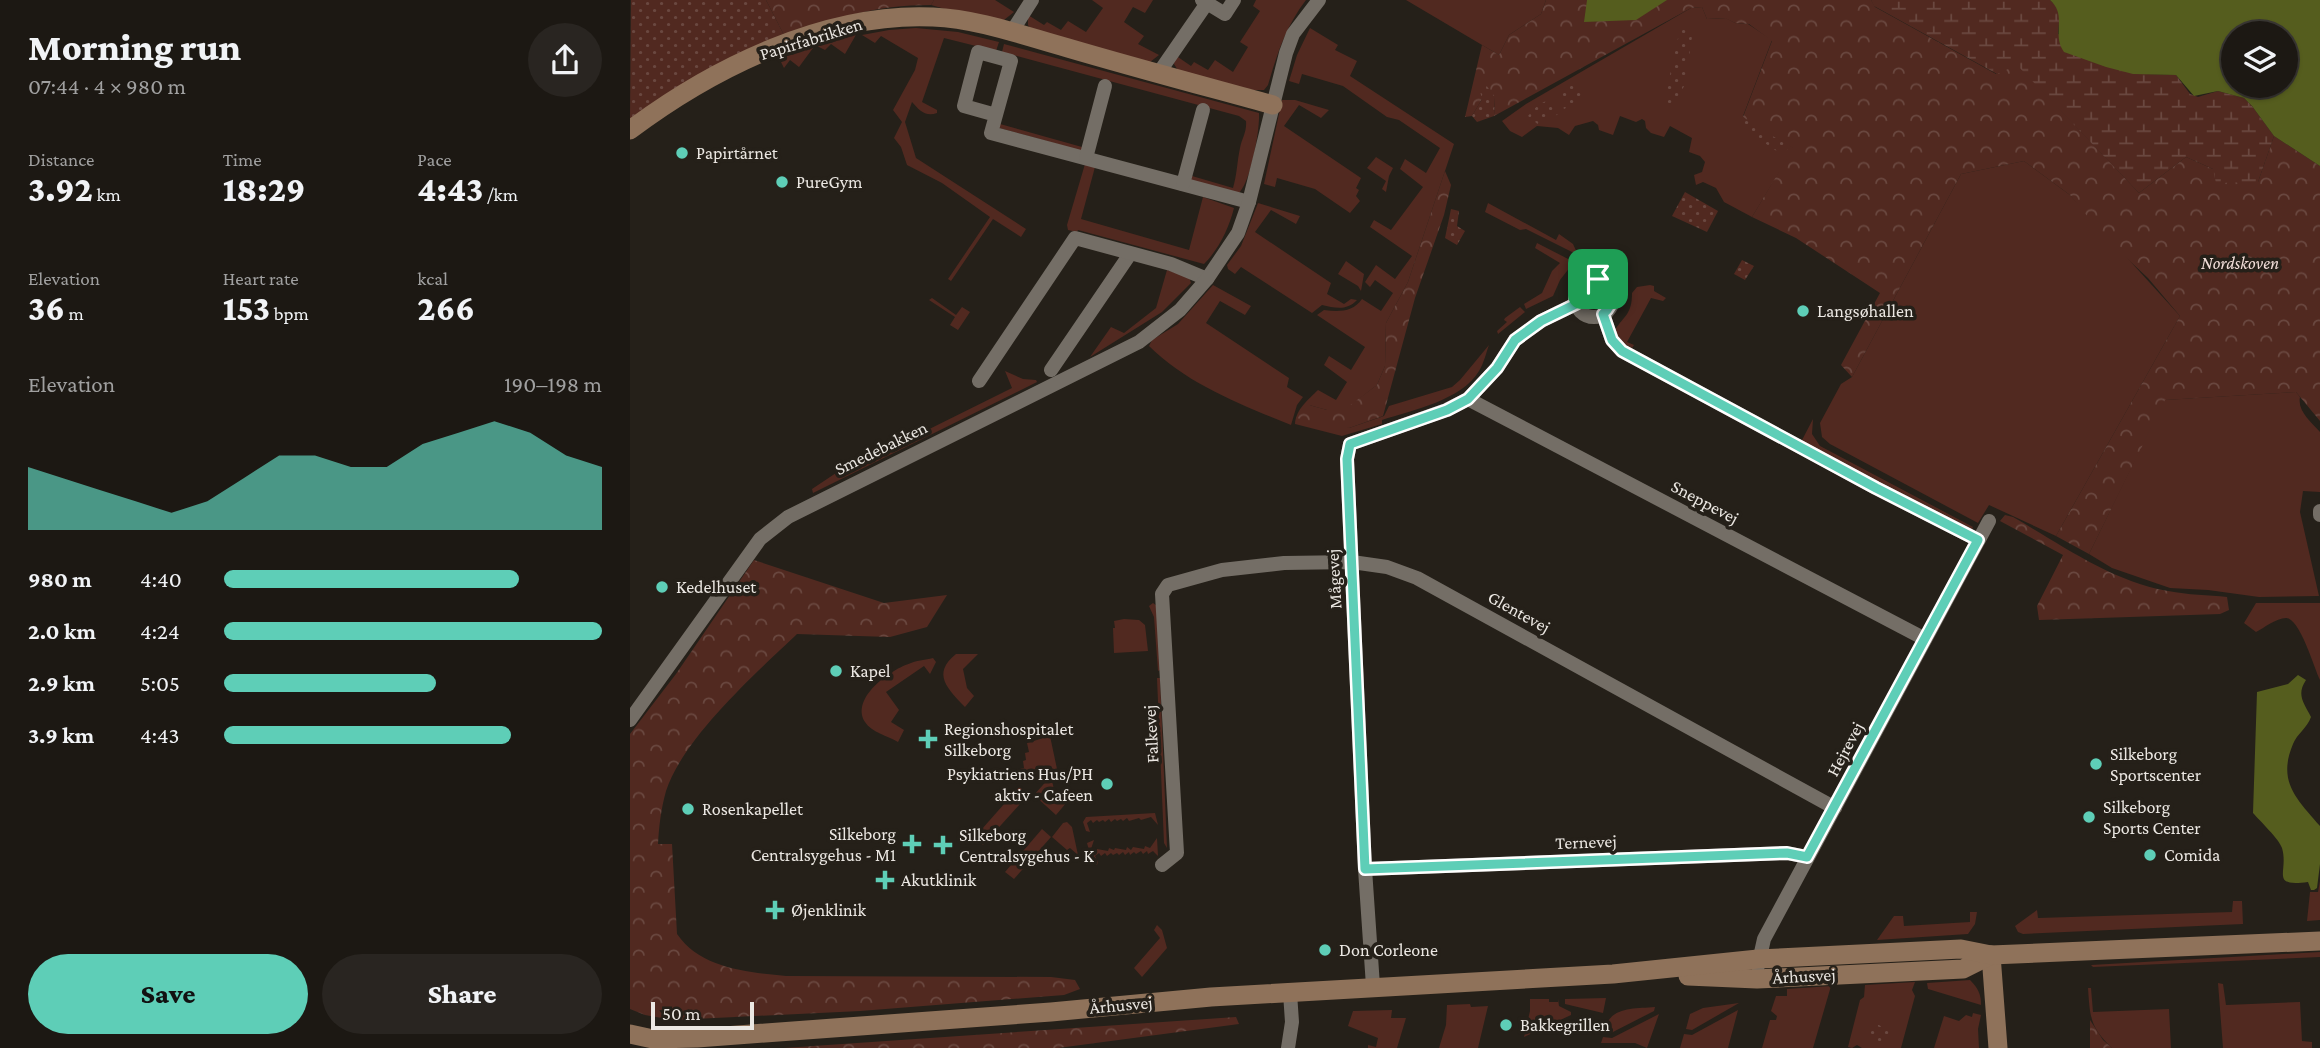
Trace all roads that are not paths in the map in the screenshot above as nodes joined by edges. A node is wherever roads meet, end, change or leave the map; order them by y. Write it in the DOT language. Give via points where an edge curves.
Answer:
graph roads {
  1 [pos="1032,0"];
  2 [pos="1234,0"];
  3 [pos="1320,0"];
  4 [pos="1204,2"];
  5 [pos="1011,33"];
  6 [pos="1158,74"];
  7 [pos="1105,86"];
  8 [pos="1273,105"];
  9 [pos="1203,110"];
  10 [pos="996,115"];
  11 [pos="630,130"];
  12 [pos="1086,158"];
  13 [pos="1183,184"];
  14 [pos="1249,202"];
  15 [pos="1130,254"];
  16 [pos="1208,279"];
  17 [pos="1576,304"];
  18 [pos="1603,314"];
  19 [pos="1051,370"];
  20 [pos="979,381"];
  21 [pos="1468,399"];
  22 [pos="1989,522"];
  23 [pos="1978,540"];
  24 [pos="1352,562"];
  25 [pos="1162,594"];
  26 [pos="1925,639"];
  27 [pos="630,720"];
  28 [pos="1835,808"];
  29 [pos="1807,857"];
  30 [pos="1162,865"];
  31 [pos="1365,869"];
  32 [pos="2320,941"];
  33 [pos="1991,955"];
  34 [pos="1758,959"];
  35 [pos="1613,974"];
  36 [pos="1757,979"];
  37 [pos="1373,986"];
  38 [pos="1290,993"];
  39 [pos="630,1034"];
  40 [pos="1288,1048"];
  41 [pos="1998,1048"];
  1 -- 5 [label="street"];
  2 -- 4 [label="street" via="1225,14"];
  3 -- 8 [label="street, Smedebakken" via="1293,34"];
  4 -- 6 [label="street"];
  5 -- 6 [label="street, Papirfabrikken"];
  5 -- 11 [label="street, Papirfabrikken" via="936,17 886,18 837,28 757,54 661,107"];
  6 -- 8 [label="street, Papirfabrikken"];
  7 -- 12 [label="street"];
  8 -- 14 [label="street, Smedebakken"];
  9 -- 13 [label="street"];
  10 -- 10 [label="street" via="1011,61 978,52 964,106"];
  10 -- 12 [label="street" via="991,133"];
  12 -- 13 [label="street"];
  13 -- 14 [label="street"];
  14 -- 16 [label="street, Smedebakken" via="1238,233"];
  15 -- 16 [label="street"];
  15 -- 19 [label="street"];
  15 -- 20 [label="street" via="1075,239"];
  16 -- 27 [label="street, Smedebakken" via="1180,310 1139,342 807,506 774,527"];
  17 -- 18 [label="street" via="1590,316"];
  17 -- 18 [label="street" via="1580,286 1598,279 1608,285 1612,295 1611,306"];
  17 -- 21 [label="street, Mågevej" via="1515,340"];
  18 -- 23 [label="street" via="1612,340 1622,351"];
  21 -- 24 [label="street, Mågevej" via="1350,444"];
  21 -- 26 [label="street, Sneppevej"];
  22 -- 23 [label="street, Hejrevej"];
  23 -- 26 [label="street, Hejrevej"];
  24 -- 25 [label="street, Glentevej" via="1222,570 1168,584"];
  24 -- 28 [label="street, Glentevej" via="1387,567 1417,578"];
  24 -- 31 [label="street, Mågevej"];
  25 -- 30 [label="street, Falkevej" via="1177,853"];
  26 -- 28 [label="street, Hejrevej"];
  28 -- 29 [label="street, Hejrevej"];
  29 -- 31 [label="street, Ternevej" via="1787,853"];
  29 -- 34 [label="street, Hejrevej" via="1763,939"];
  31 -- 37 [label="street, Mågevej"];
  32 -- 33 [label="street, Århusvej"];
  33 -- 34 [label="street, Århusvej" via="1961,949"];
  33 -- 36 [label="street, Århusvej" via="1963,969"];
  33 -- 41 [label="street"];
  34 -- 35 [label="street, Århusvej"];
  34 -- 36 [label="street, Hejrevej"];
  35 -- 36 [label="street, Århusvej"];
  35 -- 37 [label="street, Århusvej"];
  37 -- 38 [label="street, Århusvej"];
  38 -- 39 [label="street, Århusvej" via="697,1038 653,1039"];
  38 -- 40 [label="street"];
}
